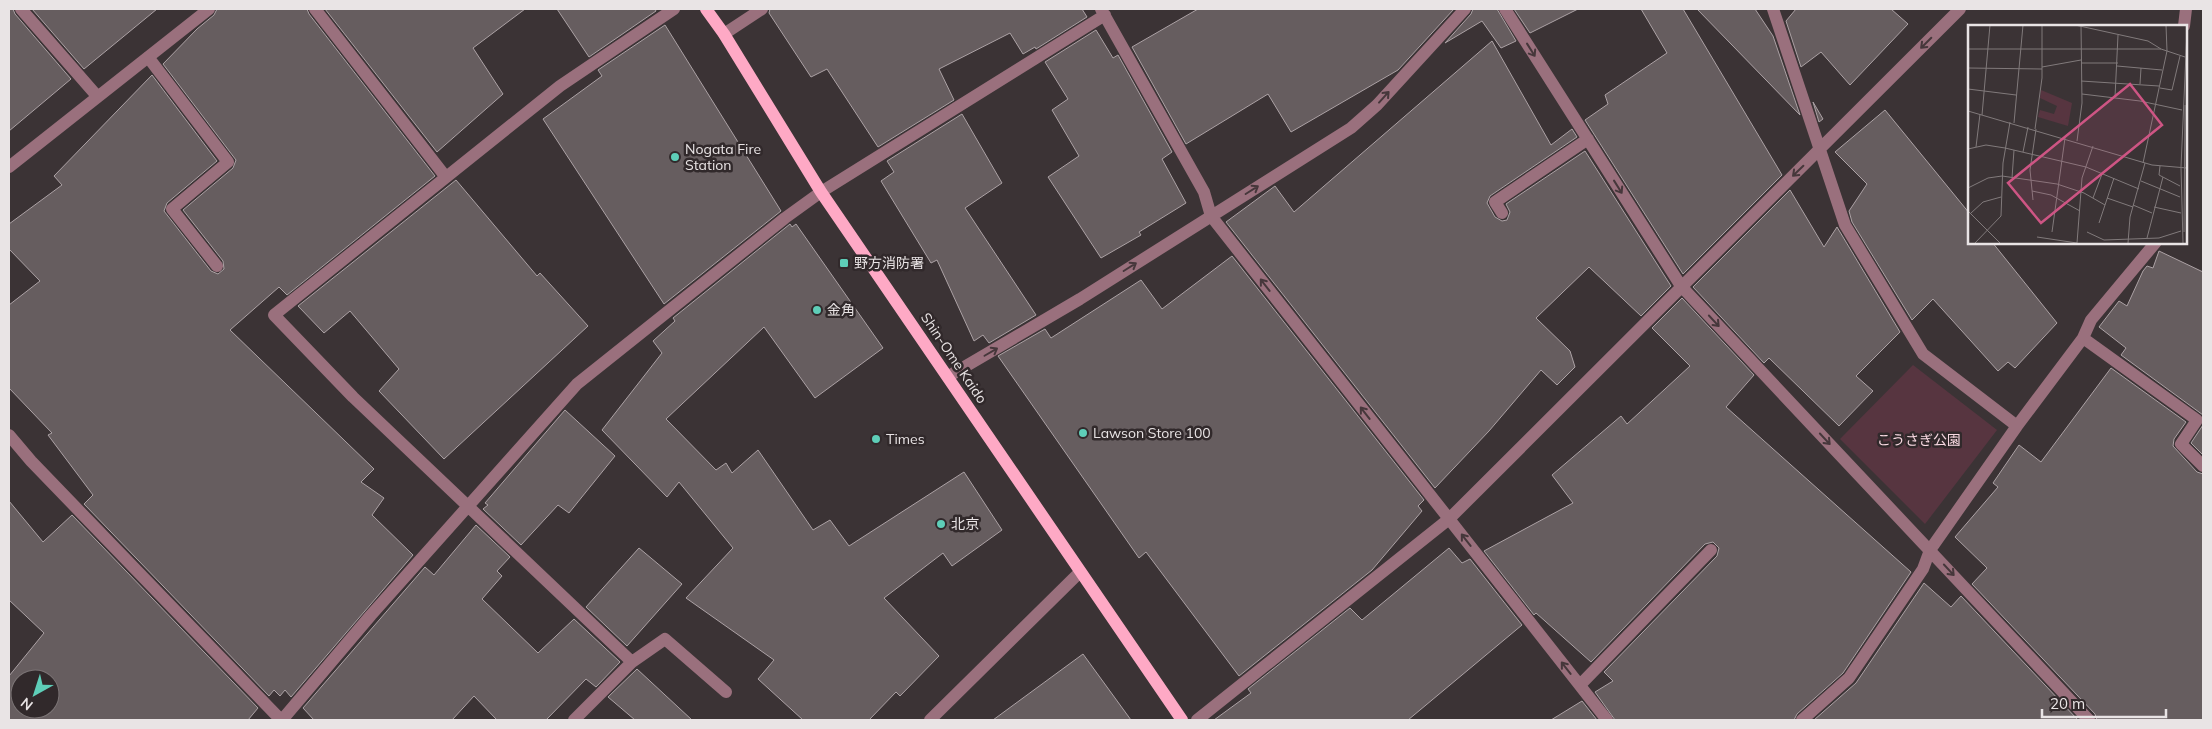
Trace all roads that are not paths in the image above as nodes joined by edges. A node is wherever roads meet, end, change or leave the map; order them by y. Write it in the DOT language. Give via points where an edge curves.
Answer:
graph roads {
  1 [pos="21,9"];
  2 [pos="210,9"];
  3 [pos="315,9"];
  4 [pos="674,9"];
  5 [pos="706,9"];
  6 [pos="762,9"];
  7 [pos="1465,9"];
  8 [pos="1505,9"];
  9 [pos="1773,9"];
  10 [pos="1960,9"];
  11 [pos="2186,9"];
  12 [pos="1103,12"];
  13 [pos="2184,25"];
  14 [pos="724,34"];
  15 [pos="148,57"];
  16 [pos="97,96"];
  17 [pos="1588,139"];
  18 [pos="1818,151"];
  19 [pos="9,167"];
  20 [pos="445,176"];
  21 [pos="821,192"];
  22 [pos="1502,213"];
  23 [pos="1211,216"];
  24 [pos="2154,244"];
  25 [pos="216,266"];
  26 [pos="1680,286"];
  27 [pos="2083,338"];
  28 [pos="949,376"];
  29 [pos="2017,426"];
  30 [pos="9,435"];
  31 [pos="2203,466"];
  32 [pos="468,508"];
  33 [pos="1449,519"];
  34 [pos="1711,550"];
  35 [pos="1930,550"];
  36 [pos="1080,572"];
  37 [pos="632,662"];
  38 [pos="1580,685"];
  39 [pos="726,692"];
  40 [pos="281,720"];
  41 [pos="574,720"];
  42 [pos="930,720"];
  43 [pos="1182,720"];
  44 [pos="1197,720"];
  45 [pos="1607,720"];
  46 [pos="1802,720"];
  47 [pos="2089,720"];
  1 -- 16 [label="street"];
  2 -- 15 [label="street"];
  3 -- 20 [label="street"];
  4 -- 20 [label="street" via="560,86"];
  5 -- 14 [label="main road, Shin-Ome Kaido"];
  6 -- 14 [label="street"];
  23 -- 7 [label="street, one-way" via="1351,128 1377,105"];
  8 -- 17 [label="street, one-way"];
  9 -- 18 [label="street"];
  10 -- 18 [label="street, one-way"];
  11 -- 13 [label="street"];
  12 -- 21 [label="street"];
  12 -- 23 [label="street" via="1204,192"];
  14 -- 21 [label="main road, Shin-Ome Kaido"];
  15 -- 16 [label="street"];
  15 -- 25 [label="street" via="228,162 172,209"];
  16 -- 19 [label="street"];
  17 -- 22 [label="street" via="1495,202"];
  17 -- 26 [label="street, one-way"];
  18 -- 26 [label="street, one-way"];
  18 -- 29 [label="street" via="1845,225 1923,354"];
  20 -- 32 [label="street" via="274,315 353,398"];
  21 -- 28 [label="main road, Shin-Ome Kaido"];
  21 -- 32 [label="street" via="577,384"];
  28 -- 23 [label="street, one-way" via="1080,299"];
  33 -- 23 [label="street, one-way"];
  24 -- 27 [label="street" via="2091,320"];
  26 -- 33 [label="street"];
  26 -- 35 [label="street, one-way"];
  27 -- 29 [label="street"];
  27 -- 31 [label="street" via="2197,420 2181,444"];
  28 -- 36 [label="main road, Shin-Ome Kaido"];
  29 -- 35 [label="street"];
  30 -- 40 [label="street"];
  32 -- 37 [label="street"];
  32 -- 40 [label="street"];
  38 -- 33 [label="street, one-way"];
  33 -- 44 [label="street"];
  34 -- 38 [label="street"];
  35 -- 46 [label="street" via="1923,569 1849,678"];
  35 -- 47 [label="street, one-way"];
  36 -- 42 [label="street"];
  36 -- 43 [label="main road, Shin-Ome Kaido"];
  37 -- 39 [label="street" via="665,639"];
  37 -- 41 [label="street"];
  38 -- 45 [label="street"];
}
